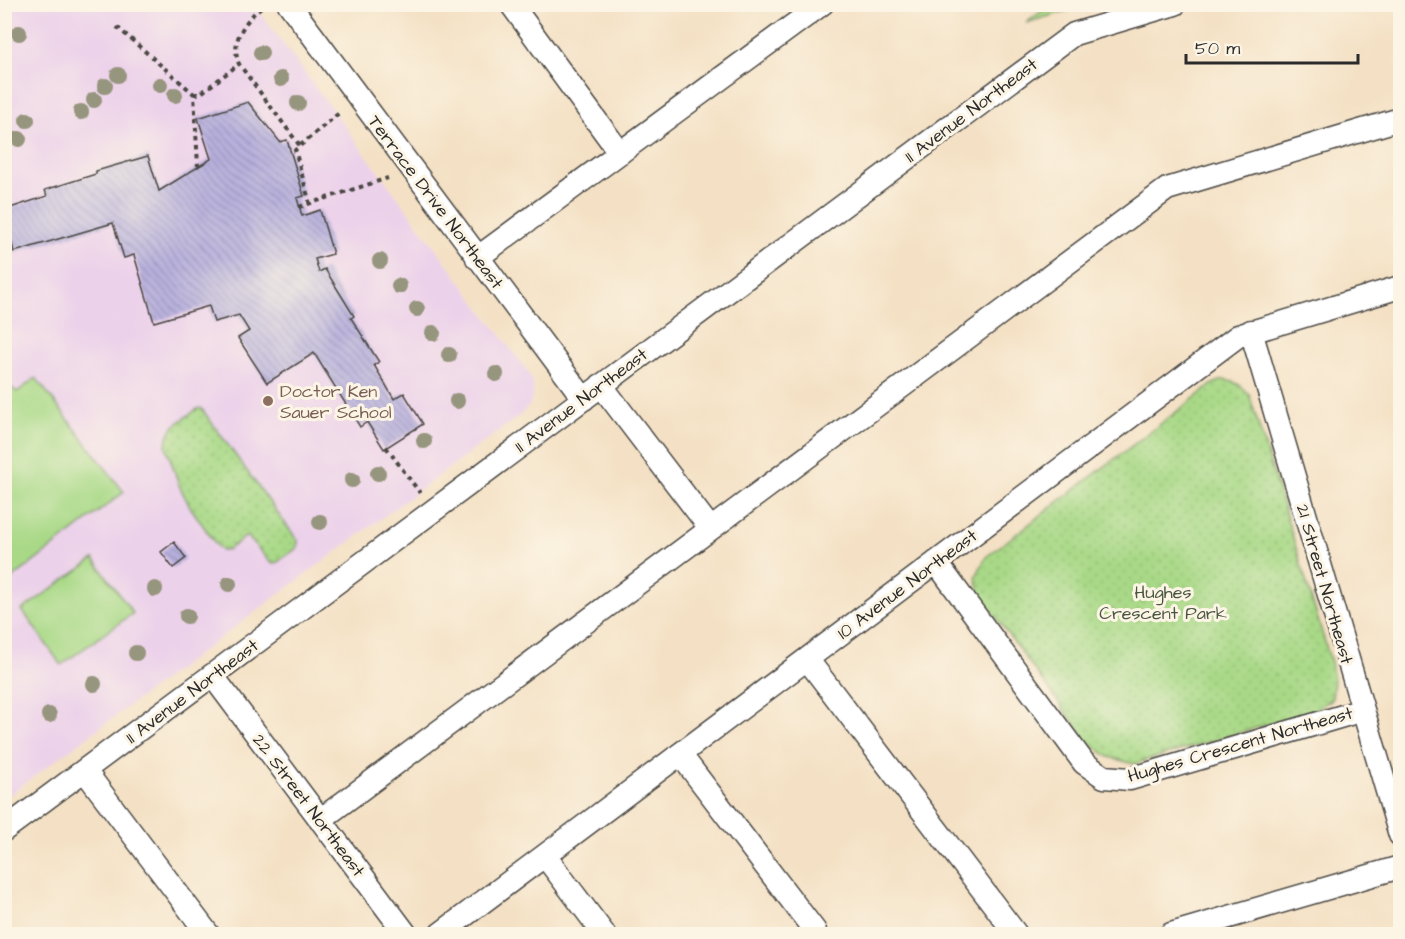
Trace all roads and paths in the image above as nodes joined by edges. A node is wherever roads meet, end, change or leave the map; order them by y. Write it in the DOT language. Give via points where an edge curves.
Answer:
graph roads {
  1 [pos="289,4"];
  2 [pos="510,4"];
  3 [pos="822,4"];
  4 [pos="1175,4"];
  5 [pos="261,8"];
  6 [pos="117,27"];
  7 [pos="239,64"];
  8 [pos="194,94"];
  9 [pos="339,113"];
  10 [pos="1401,119"];
  11 [pos="300,146"];
  12 [pos="620,153"];
  13 [pos="198,166"];
  14 [pos="388,178"];
  15 [pos="310,204"];
  16 [pos="299,207"];
  17 [pos="477,258"];
  18 [pos="1401,287"];
  19 [pos="1251,332"];
  20 [pos="592,392"];
  21 [pos="386,447"];
  22 [pos="425,501"];
  23 [pos="710,528"];
  24 [pos="936,562"];
  25 [pos="807,659"];
  26 [pos="212,675"];
  27 [pos="1363,710"];
  28 [pos="680,754"];
  29 [pos="85,771"];
  30 [pos="320,820"];
  31 [pos="4,830"];
  32 [pos="1401,835"];
  33 [pos="545,855"];
  34 [pos="1401,867"];
  35 [pos="815,931"];
  36 [pos="208,934"];
  37 [pos="406,934"];
  38 [pos="440,934"];
  39 [pos="604,934"];
  40 [pos="1016,934"];
  41 [pos="1171,934"];
  1 -- 17 [label="street, Terrace Drive Northeast"];
  2 -- 12 [label="street"];
  3 -- 12 [label="street"];
  4 -- 20 [label="street, 11 Avenue Northeast" via="1074,34"];
  5 -- 7 [label="path" via="239,34"];
  6 -- 8 [label="path"];
  7 -- 8 [label="path" via="200,94"];
  7 -- 11 [label="path"];
  8 -- 13 [label="path"];
  9 -- 11 [label="path"];
  10 -- 23 [label="street" via="1167,189"];
  11 -- 15 [label="path" via="295,150"];
  12 -- 17 [label="street"];
  14 -- 15 [label="path"];
  15 -- 16 [label="path"];
  17 -- 20 [label="street, Terrace Drive Northeast"];
  18 -- 19 [label="street, 10 Avenue Northeast"];
  19 -- 24 [label="street, 10 Avenue Northeast" via="1238,336"];
  19 -- 27 [label="street, 21 Street Northeast"];
  20 -- 23 [label="street, Terrace Drive Northeast"];
  20 -- 26 [label="street, 11 Avenue Northeast"];
  21 -- 22 [label="path"];
  23 -- 30 [label="street"];
  24 -- 25 [label="street, 10 Avenue Northeast"];
  24 -- 27 [label="street, Hughes Crescent Northeast" via="1084,763 1104,777 1130,778"];
  25 -- 28 [label="street, 10 Avenue Northeast"];
  25 -- 40 [label="street"];
  26 -- 29 [label="street, 11 Avenue Northeast"];
  26 -- 30 [label="street, 22 Street Northeast"];
  27 -- 32 [label="street, 21 Street Northeast"];
  28 -- 33 [label="street, 10 Avenue Northeast"];
  28 -- 35 [label="street"];
  29 -- 31 [label="street, 11 Avenue Northeast"];
  29 -- 36 [label="street"];
  30 -- 37 [label="street, 22 Street Northeast"];
  33 -- 38 [label="street, 10 Avenue Northeast"];
  33 -- 39 [label="street"];
  34 -- 41 [label="street"];
}
